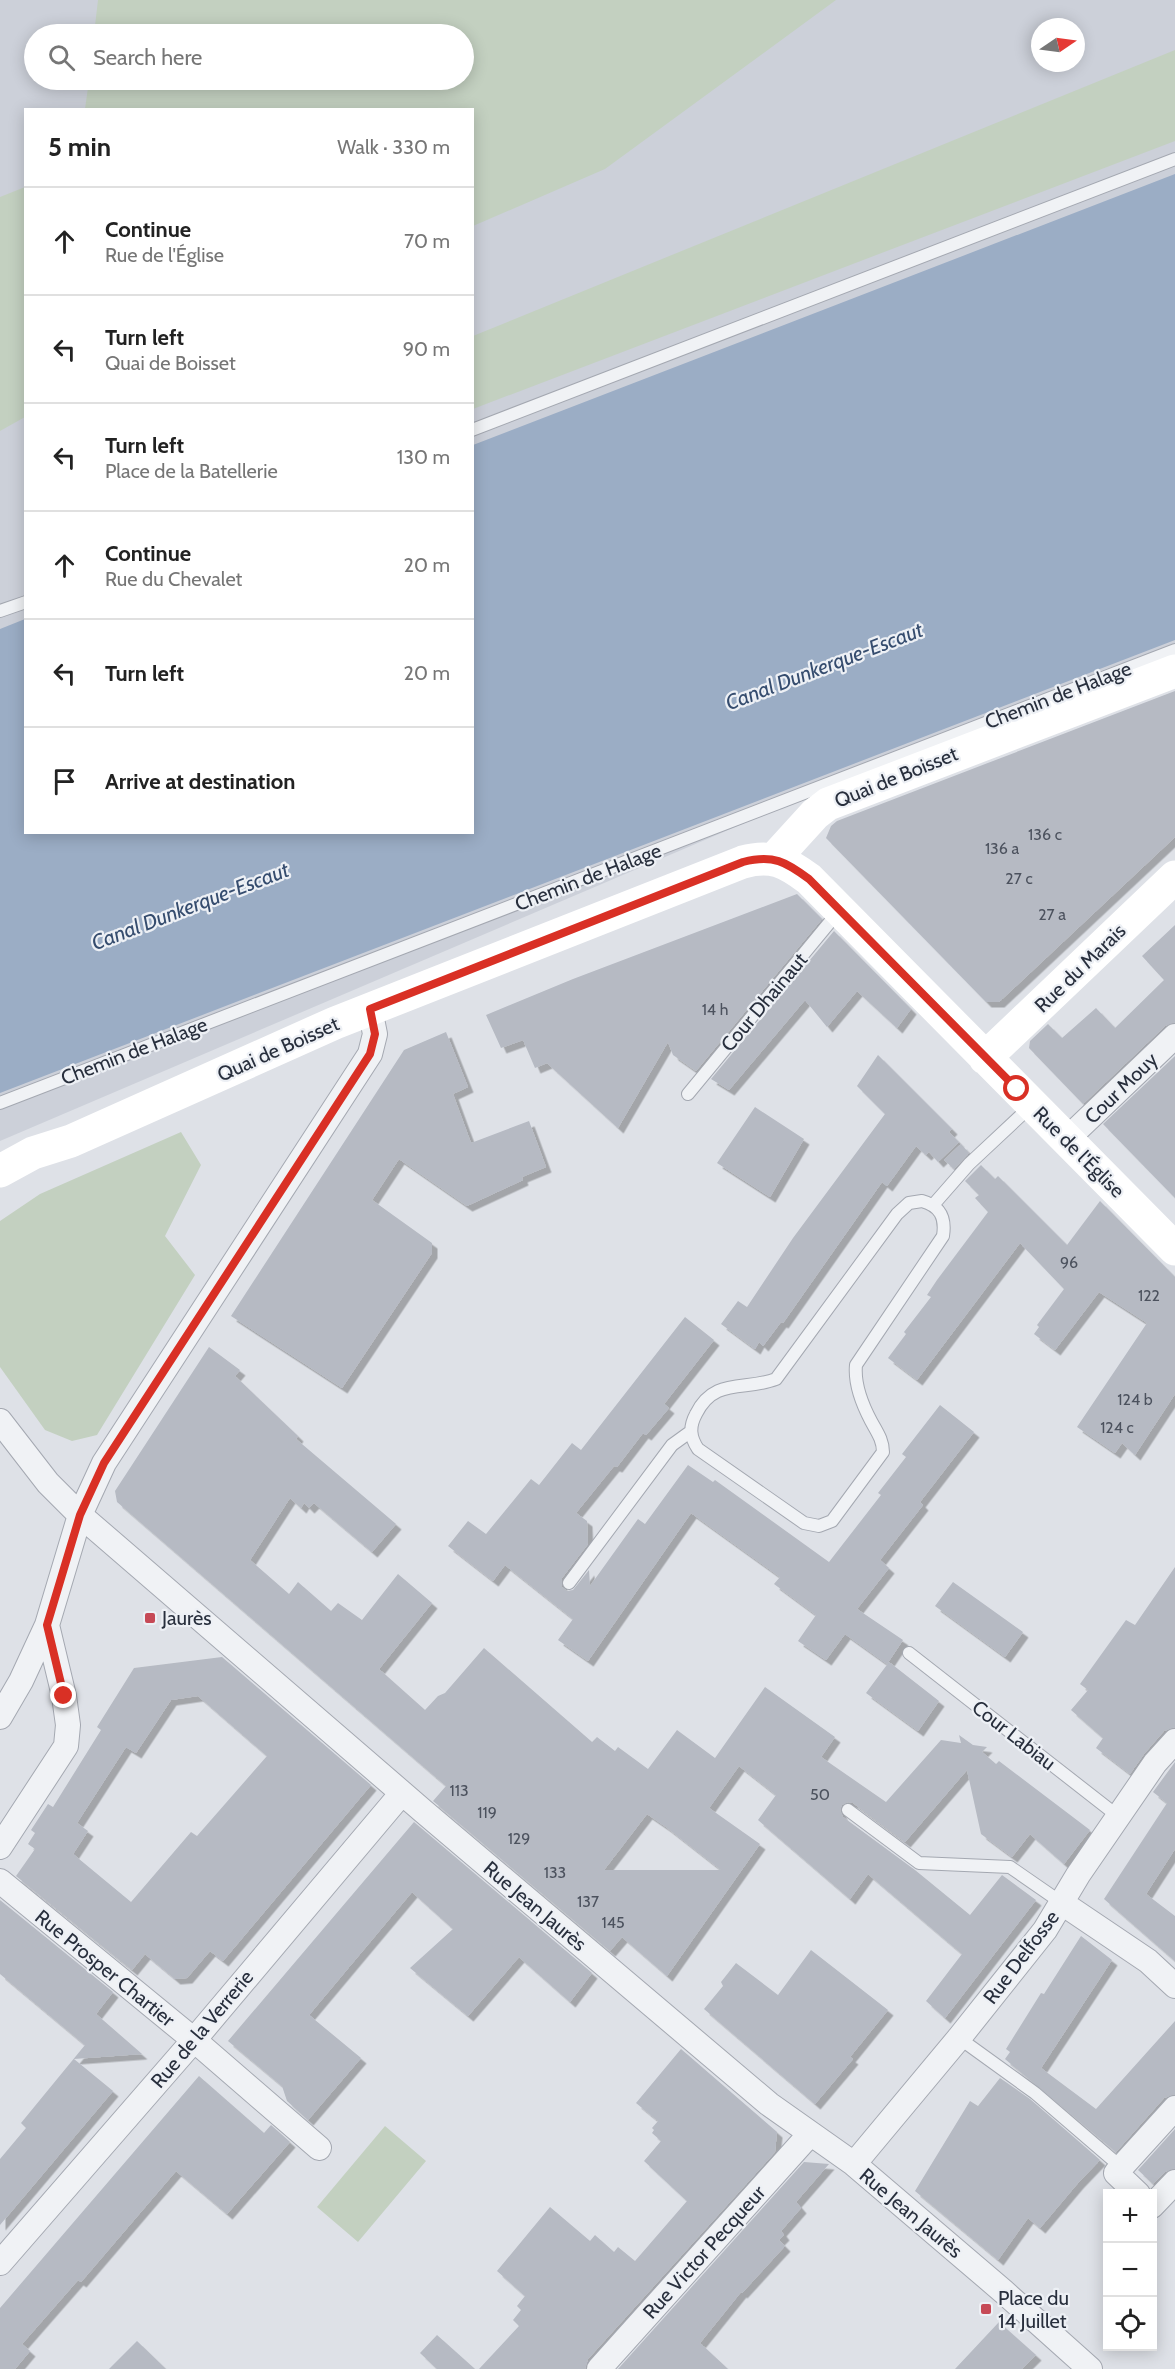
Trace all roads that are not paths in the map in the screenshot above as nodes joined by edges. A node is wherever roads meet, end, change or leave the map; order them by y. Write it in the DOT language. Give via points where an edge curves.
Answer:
graph roads {
  1 [pos="1175,159"];
  2 [pos="474,429"];
  3 [pos="24,603"];
  4 [pos="0,611"];
  5 [pos="1175,650"];
  6 [pos="1175,670"];
  7 [pos="774,859"];
  8 [pos="1175,877"];
  9 [pos="840,910"];
  10 [pos="370,1009"];
  11 [pos="1175,1036"];
  12 [pos="985,1058"];
  13 [pos="688,1094"];
  14 [pos="0,1103"];
  15 [pos="1032,1105"];
  16 [pos="1067,1139"];
  17 [pos="71,1141"];
  18 [pos="0,1171"];
  19 [pos="0,1194"];
  20 [pos="934,1204"];
  21 [pos="1175,1249"];
  22 [pos="0,1421"];
  23 [pos="690,1432"];
  24 [pos="80,1515"];
  25 [pos="569,1583"];
  26 [pos="47,1625"];
  27 [pos="909,1653"];
  28 [pos="0,1717"];
  29 [pos="1175,1741"];
  30 [pos="402,1793"];
  31 [pos="848,1810"];
  32 [pos="1119,1816"];
  33 [pos="0,1847"];
  34 [pos="0,1881"];
  35 [pos="1062,1903"];
  36 [pos="1175,1986"];
  37 [pos="958,2038"];
  38 [pos="194,2040"];
  39 [pos="1175,2108"];
  40 [pos="810,2134"];
  41 [pos="319,2148"];
  42 [pos="854,2164"];
  43 [pos="1120,2167"];
  44 [pos="1175,2182"];
  45 [pos="1134,2189"];
  46 [pos="1157,2201"];
  47 [pos="0,2263"];
  48 [pos="599,2369"];
  49 [pos="1090,2369"];
  1 -- 2 [label="lane"];
  3 -- 4 [label="lane"];
  5 -- 14 [label="lane, Chemin de Halage"];
  6 -- 7 [label="main road, Quai de Boisset" via="828,804"];
  7 -- 9 [label="main road, Rue de l'Église" via="809,879"];
  7 -- 10 [label="main road, Quai de Boisset" via="743,862"];
  8 -- 12 [label="main road, Rue du Marais"];
  9 -- 12 [label="main road, Rue de l'Église"];
  9 -- 13 [label="lane, Cour Dhainaut"];
  10 -- 17 [label="main road, Quai de Boisset"];
  10 -- 24 [label="street" via="375,1034 370,1054 115,1445"];
  11 -- 16 [label="street, Cour Mouy"];
  12 -- 15 [label="main road, Rue de l'Église"];
  15 -- 16 [label="main road, Rue de l'Église"];
  15 -- 20 [label="lane" via="969,1164"];
  16 -- 21 [label="main road, Rue de l'Église"];
  17 -- 18 [label="main road, Quai de Boisset" via="33,1153"];
  17 -- 19 [label="main road, Quai de Boisset"];
  20 -- 23 [label="lane" via="909,1203 897,1214 776,1379 715,1392 699,1408"];
  20 -- 23 [label="lane" via="944,1221 940,1243 856,1365 859,1393 883,1443 883,1452 832,1521 819,1526 804,1523 698,1449"];
  22 -- 24 [label="street, Rue Jean Jaurès" via="48,1483"];
  23 -- 25 [label="lane" via="672,1445"];
  24 -- 26 [label="street"];
  24 -- 30 [label="street, Rue Jean Jaurès"];
  26 -- 28 [label="street"];
  26 -- 33 [label="street" via="64,1696 66,1746"];
  27 -- 32 [label="lane, Cour Labiau"];
  29 -- 32 [label="street, Rue Delfosse"];
  30 -- 38 [label="street, Rue de la Verrerie"];
  30 -- 40 [label="street, Rue Jean Jaurès" via="769,2104"];
  31 -- 35 [label="lane" via="919,1863 1010,1867"];
  32 -- 35 [label="street, Rue Delfosse"];
  34 -- 38 [label="street, Rue Prosper Chartier"];
  35 -- 36 [label="street" via="1148,1961"];
  35 -- 37 [label="street, Rue Delfosse" via="1045,1930"];
  37 -- 42 [label="street, Rue Delfosse"];
  37 -- 43 [label="lane" via="1035,2093"];
  38 -- 41 [label="street, Rue Prosper Chartier"];
  38 -- 47 [label="street, Rue de la Verrerie"];
  39 -- 43 [label="street"];
  40 -- 42 [label="street, Rue Jean Jaurès"];
  40 -- 48 [label="street, Rue Victor Pecqueur"];
  42 -- 49 [label="street, Rue Jean Jaurès"];
  43 -- 45 [label="street" via="1116,2173"];
  44 -- 46 [label="street"];
}
